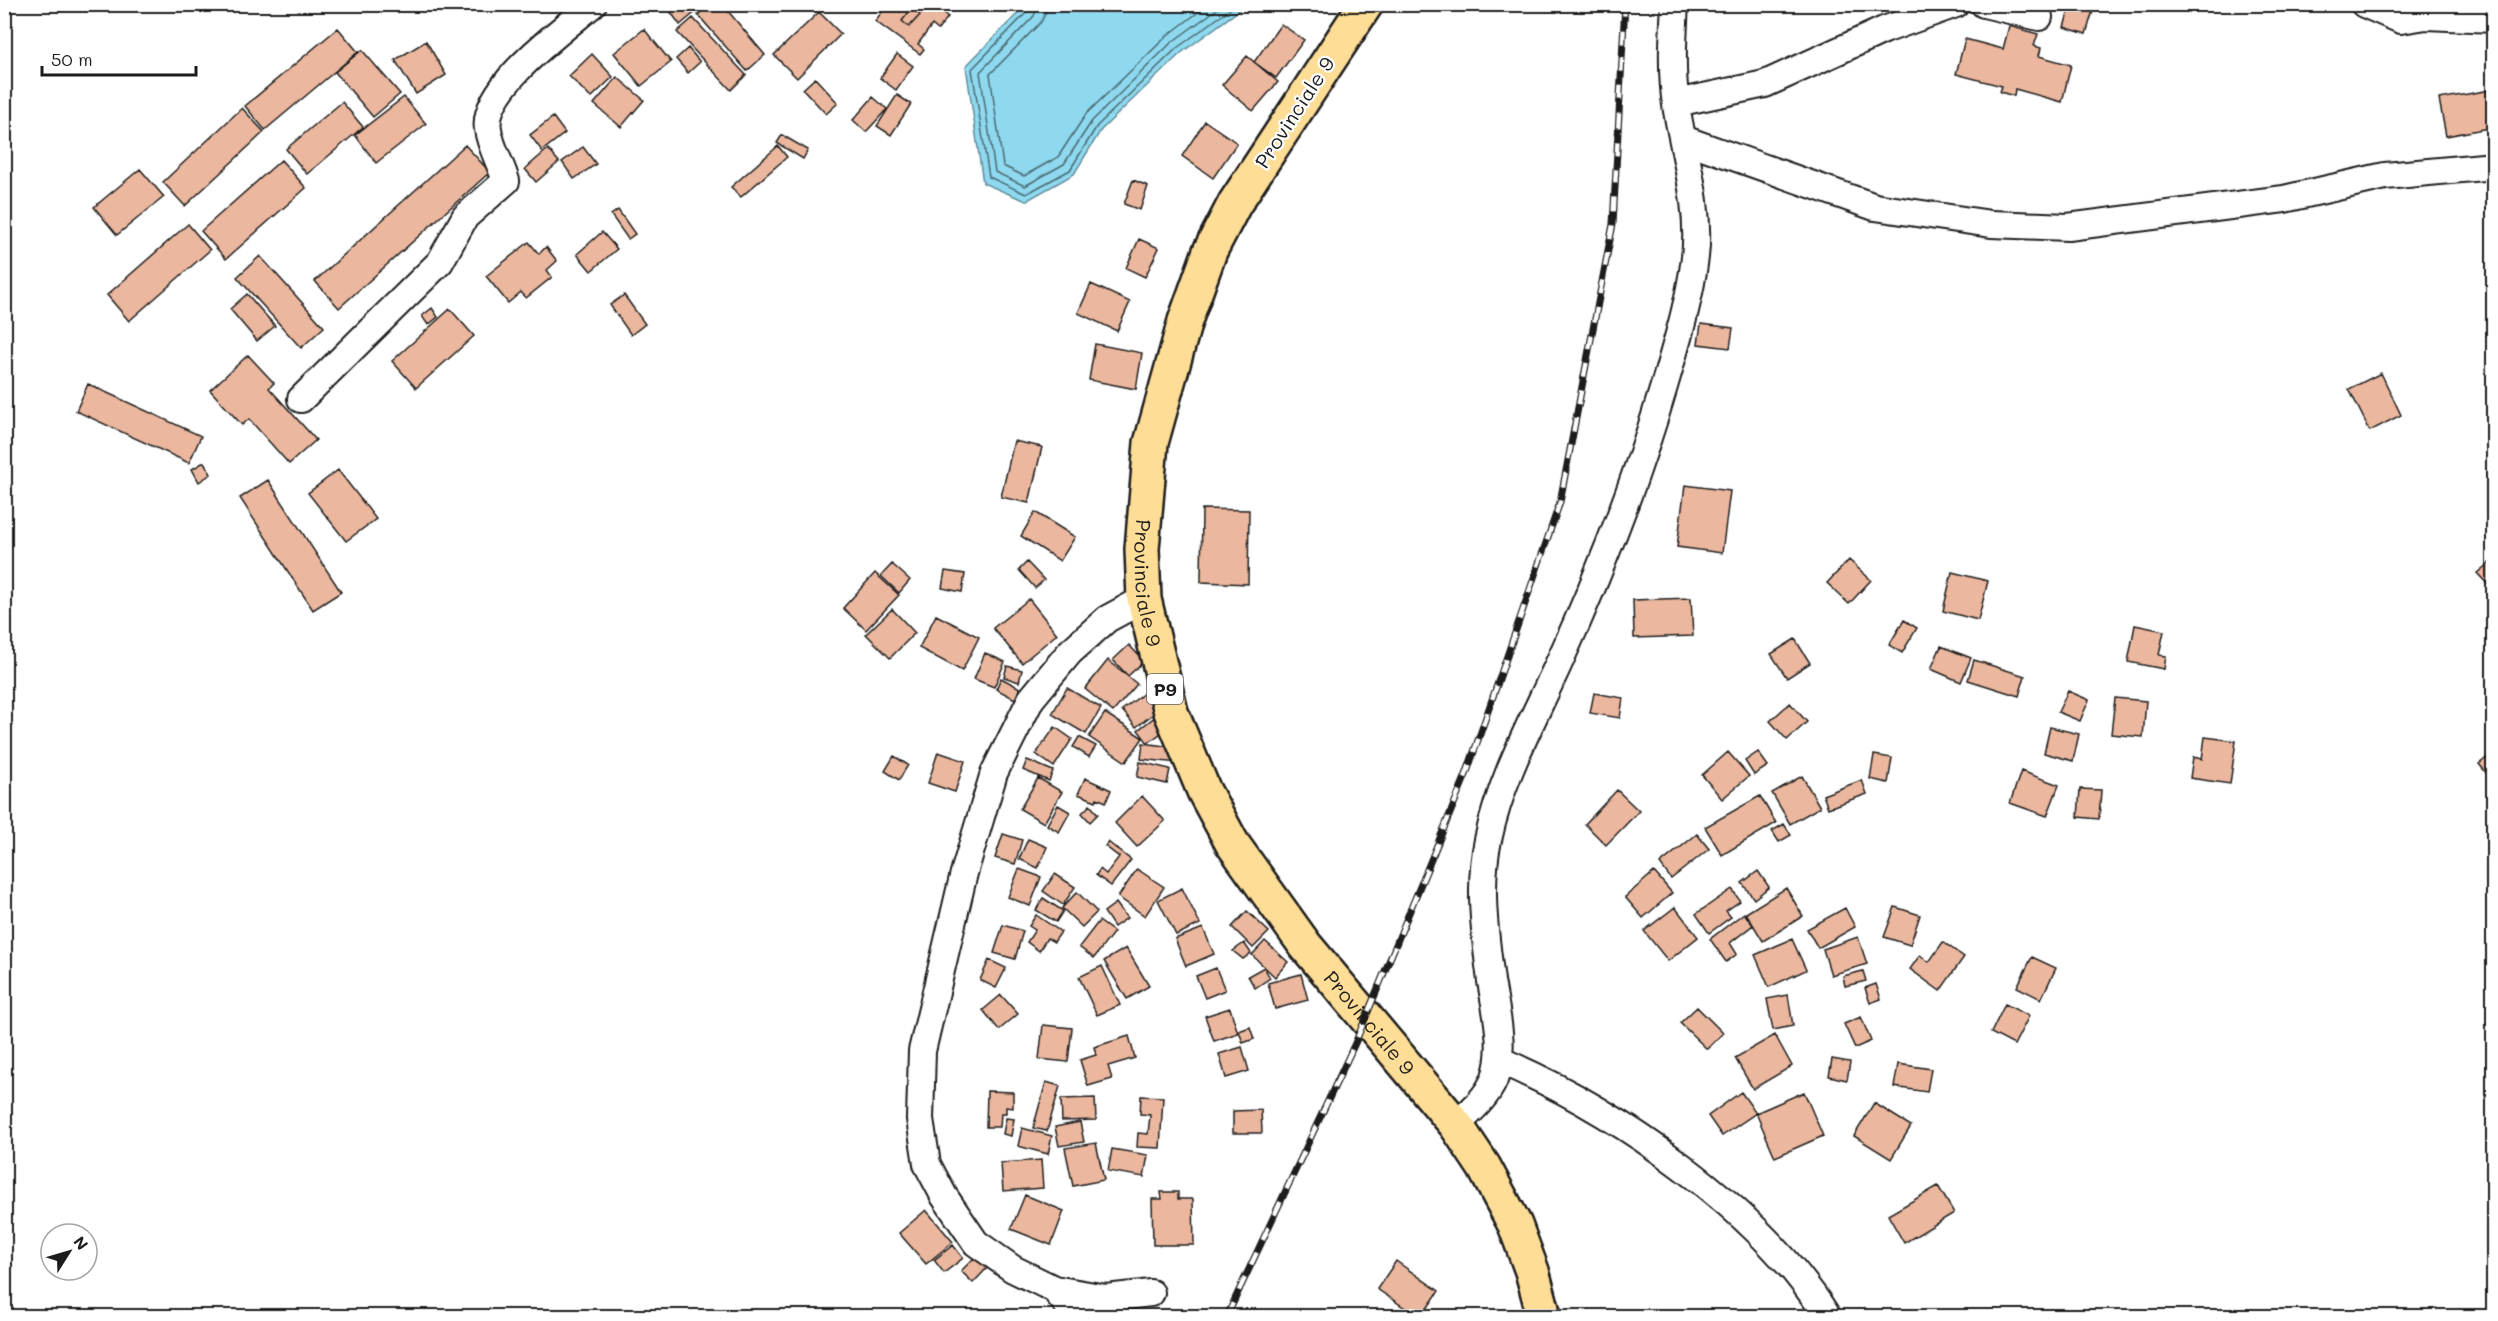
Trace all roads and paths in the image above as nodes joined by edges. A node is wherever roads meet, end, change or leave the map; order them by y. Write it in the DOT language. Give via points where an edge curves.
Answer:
graph roads {
  1 [pos="592,4"];
  2 [pos="1366,4"];
  3 [pos="1675,4"];
  4 [pos="1956,4"];
  5 [pos="1984,4"];
  6 [pos="2364,4"];
  7 [pos="2428,10"];
  8 [pos="2039,18"];
  9 [pos="2493,19"];
  10 [pos="1676,103"];
  11 [pos="1683,139"];
  12 [pos="2493,166"];
  13 [pos="301,399"];
  14 [pos="1144,599"];
  15 [pos="1499,1060"];
  16 [pos="1456,1125"];
  17 [pos="1054,1289"];
  18 [pos="1151,1293"];
  19 [pos="1077,1317"];
  20 [pos="1544,1317"];
  21 [pos="1827,1317"];
  1 -- 13 [label="street" via="511,75 495,98 487,127 506,181 465,217 440,262"];
  2 -- 14 [label="main road, Provinciale 9 / P9" via="1235,203 1210,251 1182,331 1151,443 1142,538"];
  3 -- 10 [label="street" via="1672,66"];
  4 -- 10 [label="street" via="1884,30 1765,84"];
  5 -- 8 [label="street"];
  6 -- 7 [label="street" via="2401,20"];
  7 -- 9 [label="street"];
  10 -- 11 [label="street"];
  11 -- 12 [label="street" via="1875,207 1990,224 2068,227 2284,199 2385,176"];
  11 -- 15 [label="street" via="1697,237 1678,340 1629,496 1502,790 1488,840 1484,923"];
  14 -- 16 [label="main road, Provinciale 9 / P9" via="1170,712 1204,792 1232,843 1305,945"];
  14 -- 17 [label="street" via="1107,619 1070,652 1031,699 994,773 964,873 922,1051 920,1119 927,1164 944,1196 976,1243 1013,1269"];
  15 -- 16 [label="street" via="1493,1082"];
  15 -- 21 [label="street" via="1541,1078 1630,1131 1727,1203 1770,1243 1814,1295"];
  16 -- 20 [label="main road, Provinciale 9 / P9" via="1515,1225"];
  17 -- 18 [label="street" via="1106,1298"];
  17 -- 19 [label="street"];
}
